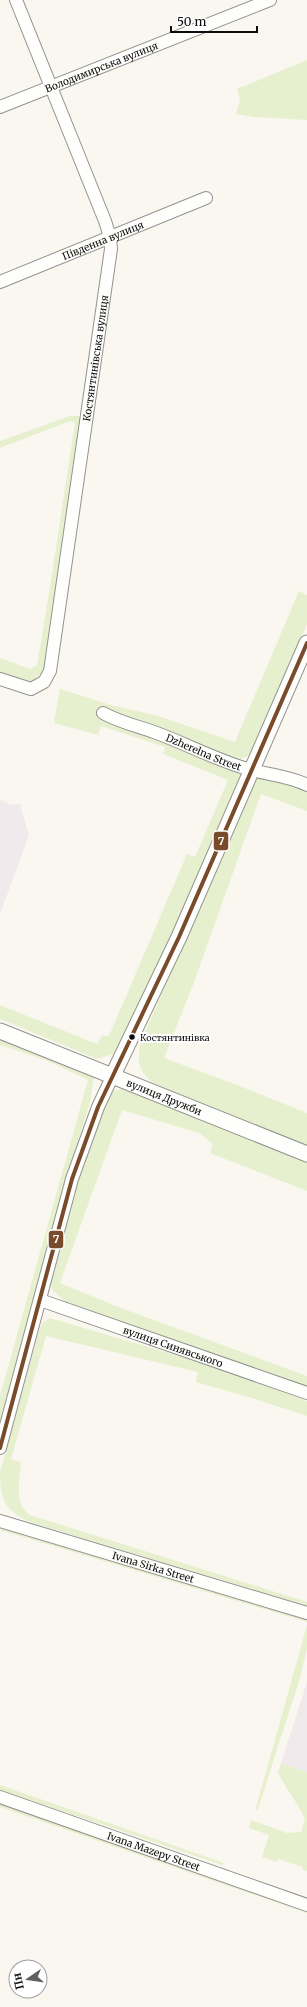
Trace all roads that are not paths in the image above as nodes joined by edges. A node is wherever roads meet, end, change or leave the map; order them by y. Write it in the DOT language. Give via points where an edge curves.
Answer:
graph roads {
  1 [pos="16,0"];
  2 [pos="270,0"];
  3 [pos="51,87"];
  4 [pos="0,107"];
  5 [pos="206,198"];
  6 [pos="110,237"];
  7 [pos="0,282"];
  8 [pos="307,643"];
  9 [pos="0,678"];
  10 [pos="103,713"];
  11 [pos="251,770"];
  12 [pos="307,785"];
  13 [pos="0,1031"];
  14 [pos="113,1075"];
  15 [pos="307,1154"];
  16 [pos="40,1300"];
  17 [pos="307,1393"];
  18 [pos="0,1448"];
  19 [pos="0,1521"];
  20 [pos="307,1613"];
  21 [pos="0,1797"];
  22 [pos="307,1905"];
  1 -- 3 [label="street, Костянтинівська вулиця"];
  2 -- 3 [label="street, Володимирська вулиця"];
  3 -- 4 [label="street, Володимирська вулиця"];
  3 -- 6 [label="street, Костянтинівська вулиця"];
  5 -- 6 [label="street, Південна вулиця"];
  6 -- 7 [label="street, Південна вулиця"];
  6 -- 9 [label="street, Костянтинівська вулиця" via="109,274 50,671 44,682 31,689"];
  8 -- 11 [label="street"];
  10 -- 11 [label="street, Dzherelna Street"];
  11 -- 12 [label="street, Dzherelna Street" via="291,778"];
  11 -- 14 [label="street" via="178,937"];
  13 -- 14 [label="street, вулиця Дружби"];
  14 -- 15 [label="street, вулиця Дружби"];
  14 -- 16 [label="street" via="98,1107 72,1179"];
  16 -- 17 [label="street, вулиця Синявського"];
  16 -- 18 [label="street"];
  19 -- 20 [label="street, Ivana Sirka Street"];
  21 -- 22 [label="street, Ivana Mazepy Street"];
}
